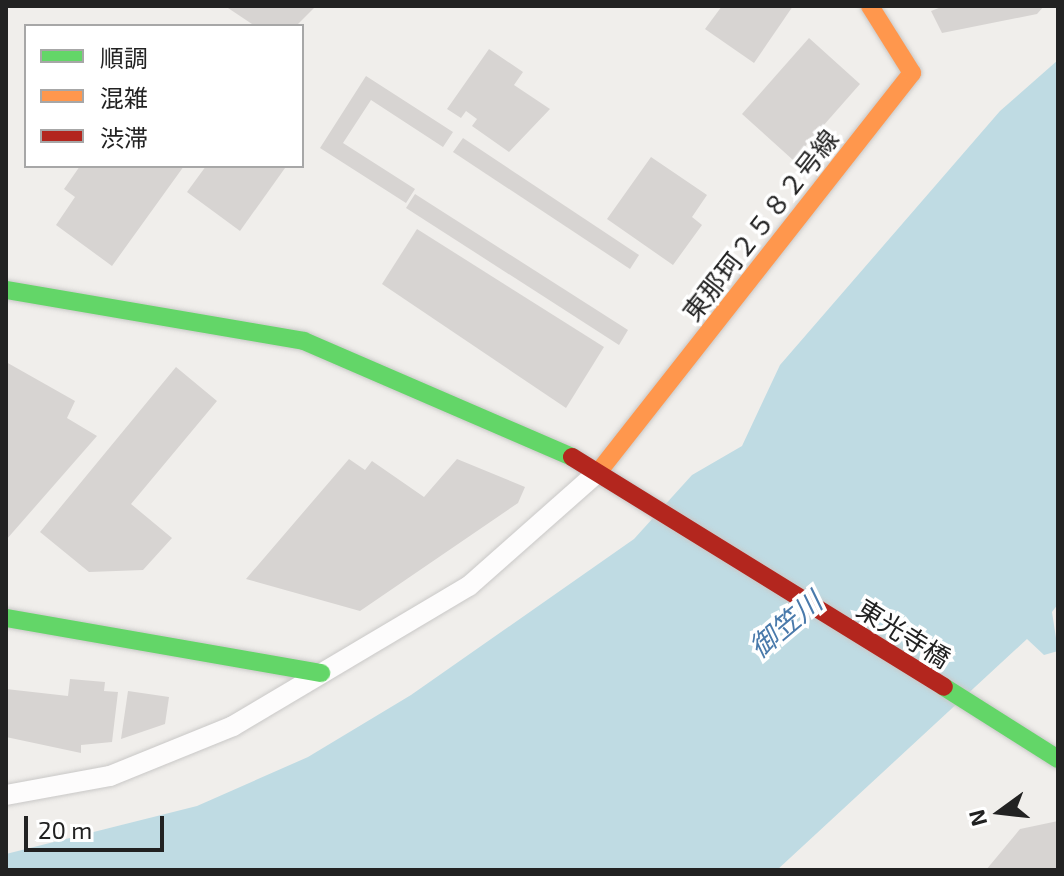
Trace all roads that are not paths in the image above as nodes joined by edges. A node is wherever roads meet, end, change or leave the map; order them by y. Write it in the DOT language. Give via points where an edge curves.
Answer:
graph roads {
  1 [pos="870,6"];
  2 [pos="6,290"];
  3 [pos="600,470"];
  4 [pos="6,618"];
  5 [pos="321,673"];
  6 [pos="1058,759"];
  7 [pos="6,795"];
  1 -- 3 [label="main road, 東那珂２５８２号線" via="912,73"];
  2 -- 3 [label="main road, 東光寺橋" via="304,341"];
  3 -- 5 [label="lane" via="469,586"];
  3 -- 6 [label="main road, 東光寺橋"];
  4 -- 5 [label="main road"];
  5 -- 7 [label="lane" via="233,726 110,776"];
}
